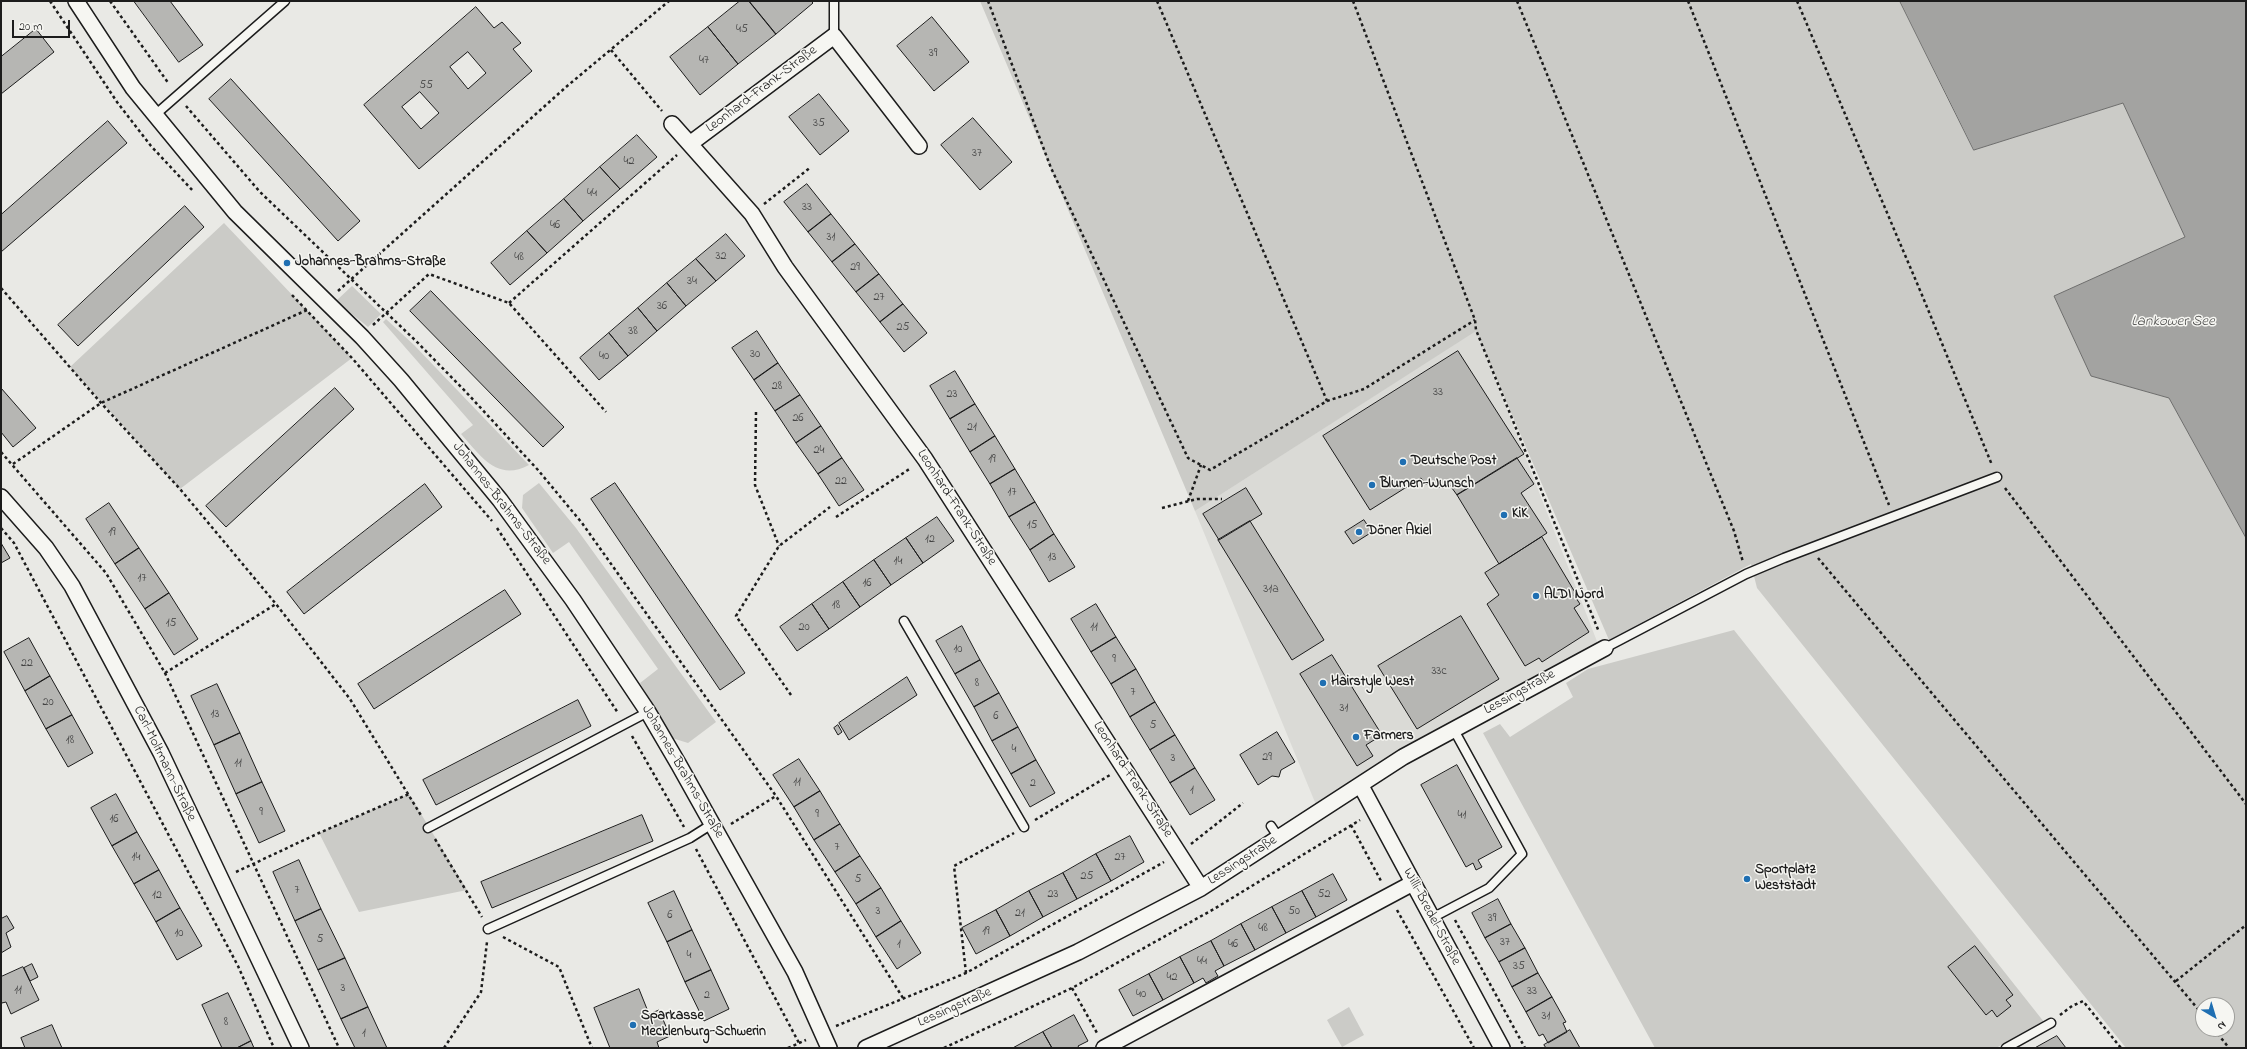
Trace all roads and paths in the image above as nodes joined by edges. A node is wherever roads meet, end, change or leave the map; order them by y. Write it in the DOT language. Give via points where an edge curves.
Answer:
graph roads {
  1 [pos="50,1"];
  2 [pos="76,1"];
  3 [pos="110,1"];
  4 [pos="284,1"];
  5 [pos="669,1"];
  6 [pos="834,1"];
  7 [pos="988,1"];
  8 [pos="1157,1"];
  9 [pos="1353,1"];
  10 [pos="1517,1"];
  11 [pos="1688,1"];
  12 [pos="1797,1"];
  13 [pos="834,36"];
  14 [pos="611,50"];
  15 [pos="178,96"];
  16 [pos="155,115"];
  17 [pos="672,124"];
  18 [pos="691,143"];
  19 [pos="919,146"];
  20 [pos="811,167"];
  21 [pos="198,196"];
  22 [pos="752,214"];
  23 [pos="350,280"];
  24 [pos="1,288"];
  25 [pos="291,294"];
  26 [pos="326,302"];
  27 [pos="509,303"];
  28 [pos="307,310"];
  29 [pos="385,314"];
  30 [pos="1475,320"];
  31 [pos="362,337"];
  32 [pos="1327,401"];
  33 [pos="101,403"];
  34 [pos="606,412"];
  35 [pos="756,412"];
  36 [pos="1,452"];
  37 [pos="925,459"];
  38 [pos="12,464"];
  39 [pos="1201,465"];
  40 [pos="1997,477"];
  41 [pos="1,497"];
  42 [pos="1222,499"];
  43 [pos="1188,502"];
  44 [pos="830,507"];
  45 [pos="1162,508"];
  46 [pos="1894,517"];
  47 [pos="836,518"];
  48 [pos="1,528"];
  49 [pos="779,546"];
  50 [pos="1810,548"];
  51 [pos="1746,574"];
  52 [pos="276,604"];
  53 [pos="904,621"];
  54 [pos="1605,648"];
  55 [pos="165,673"];
  56 [pos="791,695"];
  57 [pos="648,712"];
  58 [pos="626,725"];
  59 [pos="1454,730"];
  60 [pos="1124,767"];
  61 [pos="1361,786"];
  62 [pos="409,794"];
  63 [pos="776,796"];
  64 [pos="1243,804"];
  65 [pos="2246,804"];
  66 [pos="1374,811"];
  67 [pos="1351,825"];
  68 [pos="1024,827"];
  69 [pos="428,828"];
  70 [pos="715,828"];
  71 [pos="690,838"];
  72 [pos="1180,854"];
  73 [pos="253,864"];
  74 [pos="220,881"];
  75 [pos="1413,883"];
  76 [pos="1201,888"];
  77 [pos="1390,896"];
  78 [pos="1449,909"];
  79 [pos="1432,918"];
  80 [pos="2246,925"];
  81 [pos="488,929"];
  82 [pos="966,973"];
  83 [pos="2176,981"];
  84 [pos="1072,988"];
  85 [pos="903,998"];
  86 [pos="2195,1005"];
  87 [pos="2072,1006"];
  88 [pos="2051,1023"];
  89 [pos="822,1032"];
  90 [pos="2220,1037"];
  91 [pos="799,1043"];
  92 [pos="274,1048"];
  93 [pos="301,1048"];
  94 [pos="339,1048"];
  95 [pos="444,1048"];
  96 [pos="592,1048"];
  97 [pos="788,1048"];
  98 [pos="828,1048"];
  99 [pos="866,1048"];
  100 [pos="944,1048"];
  101 [pos="1104,1048"];
  102 [pos="1474,1048"];
  103 [pos="1502,1048"];
  104 [pos="1525,1048"];
  105 [pos="2006,1048"];
  106 [pos="2121,1048"];
  107 [pos="2229,1048"];
  1 -- 21 [label="path" via="117,102 151,146"];
  2 -- 16 [label="street, Johannes-Brahms-Straße" via="133,88"];
  3 -- 15 [label="path"];
  4 -- 15 [label="lane"];
  5 -- 14 [label="path"];
  6 -- 13 [label="lane"];
  7 -- 39 [label="path" via="1051,168 1188,458"];
  8 -- 32 [label="path"];
  9 -- 30 [label="path"];
  10 -- 51 [label="path" via="1734,531"];
  11 -- 46 [label="path"];
  12 -- 40 [label="path"];
  13 -- 18 [label="street, Leonhard-Frank-Straße"];
  13 -- 19 [label="street"];
  14 -- 17 [label="path"];
  14 -- 23 [label="path"];
  15 -- 16 [label="lane"];
  15 -- 23 [label="path" via="260,192"];
  16 -- 26 [label="street, Johannes-Brahms-Straße" via="235,212"];
  17 -- 18 [label="street, Leonhard-Frank-Straße"];
  18 -- 22 [label="street, Leonhard-Frank-Straße"];
  18 -- 27 [label="path"];
  20 -- 22 [label="path"];
  22 -- 37 [label="street, Leonhard-Frank-Straße" via="785,266"];
  23 -- 26 [label="path"];
  23 -- 29 [label="path"];
  24 -- 33 [label="path"];
  25 -- 28 [label="path"];
  26 -- 28 [label="path"];
  26 -- 31 [label="street, Johannes-Brahms-Straße"];
  27 -- 29 [label="path" via="429,274"];
  27 -- 34 [label="path"];
  28 -- 33 [label="path"];
  28 -- 58 [label="path" via="352,358 493,522"];
  29 -- 31 [label="path"];
  29 -- 63 [label="path" via="417,342 466,392 538,470 582,523"];
  30 -- 32 [label="path" via="1364,389"];
  30 -- 54 [label="path" via="1476,330"];
  31 -- 57 [label="street, Johannes-Brahms-Straße" via="402,380 500,500 574,600"];
  32 -- 39 [label="path" via="1210,470"];
  33 -- 38 [label="path"];
  33 -- 52 [label="path" via="180,489"];
  35 -- 49 [label="path" via="755,485"];
  36 -- 38 [label="path"];
  37 -- 47 [label="path"];
  37 -- 60 [label="street, Leonhard-Frank-Straße"];
  38 -- 55 [label="path" via="106,573"];
  39 -- 43 [label="path"];
  40 -- 46 [label="lane"];
  40 -- 65 [label="path"];
  41 -- 74 [label="street, Carl-Moltmann-Straße" via="46,548 72,586 161,753"];
  42 -- 43 [label="path"];
  43 -- 45 [label="path"];
  44 -- 49 [label="path"];
  46 -- 50 [label="lane"];
  48 -- 92 [label="path" via="20,555 238,966"];
  49 -- 56 [label="path" via="736,616"];
  50 -- 51 [label="lane"];
  50 -- 83 [label="path"];
  51 -- 54 [label="lane"];
  52 -- 55 [label="path"];
  52 -- 62 [label="path" via="350,699"];
  53 -- 68 [label="lane"];
  54 -- 59 [label="street, Lessingstraße"];
  55 -- 73 [label="path"];
  57 -- 58 [label="lane"];
  57 -- 70 [label="street, Johannes-Brahms-Straße"];
  58 -- 69 [label="lane"];
  58 -- 71 [label="path"];
  59 -- 61 [label="street, Lessingstraße" via="1403,757"];
  59 -- 78 [label="lane" via="1522,854 1489,888"];
  60 -- 68 [label="path"];
  60 -- 72 [label="street, Leonhard-Frank-Straße"];
  61 -- 66 [label="street, Willi-Bredel-Straße"];
  61 -- 76 [label="street, Lessingstraße" via="1275,832"];
  62 -- 69 [label="path"];
  62 -- 73 [label="path"];
  63 -- 70 [label="path"];
  63 -- 85 [label="path"];
  64 -- 72 [label="path"];
  66 -- 67 [label="path"];
  66 -- 75 [label="street, Willi-Bredel-Straße"];
  67 -- 77 [label="path"];
  67 -- 84 [label="path" via="1214,909"];
  68 -- 82 [label="path" via="954,866"];
  69 -- 81 [label="path"];
  70 -- 71 [label="lane"];
  70 -- 89 [label="street, Johannes-Brahms-Straße" via="795,972"];
  71 -- 81 [label="lane"];
  71 -- 91 [label="path"];
  72 -- 76 [label="street, Leonhard-Frank-Straße"];
  72 -- 82 [label="path"];
  73 -- 74 [label="path"];
  73 -- 94 [label="path"];
  74 -- 93 [label="street, Carl-Moltmann-Straße"];
  75 -- 77 [label="street"];
  75 -- 79 [label="street, Willi-Bredel-Straße"];
  76 -- 99 [label="street, Lessingstraße" via="1078,952"];
  77 -- 101 [label="street"];
  77 -- 102 [label="path"];
  78 -- 79 [label="lane"];
  78 -- 104 [label="path"];
  79 -- 103 [label="street, Willi-Bredel-Straße"];
  80 -- 83 [label="path"];
  81 -- 95 [label="path" via="481,992"];
  81 -- 96 [label="path" via="559,967"];
  82 -- 85 [label="path"];
  83 -- 86 [label="path"];
  84 -- 100 [label="path"];
  84 -- 101 [label="path"];
  85 -- 89 [label="path"];
  87 -- 106 [label="path" via="2083,1001"];
  88 -- 105 [label="lane"];
  89 -- 91 [label="path"];
  89 -- 98 [label="street, Johannes-Brahms-Straße"];
  90 -- 107 [label="path"];
  91 -- 97 [label="path"];
}
